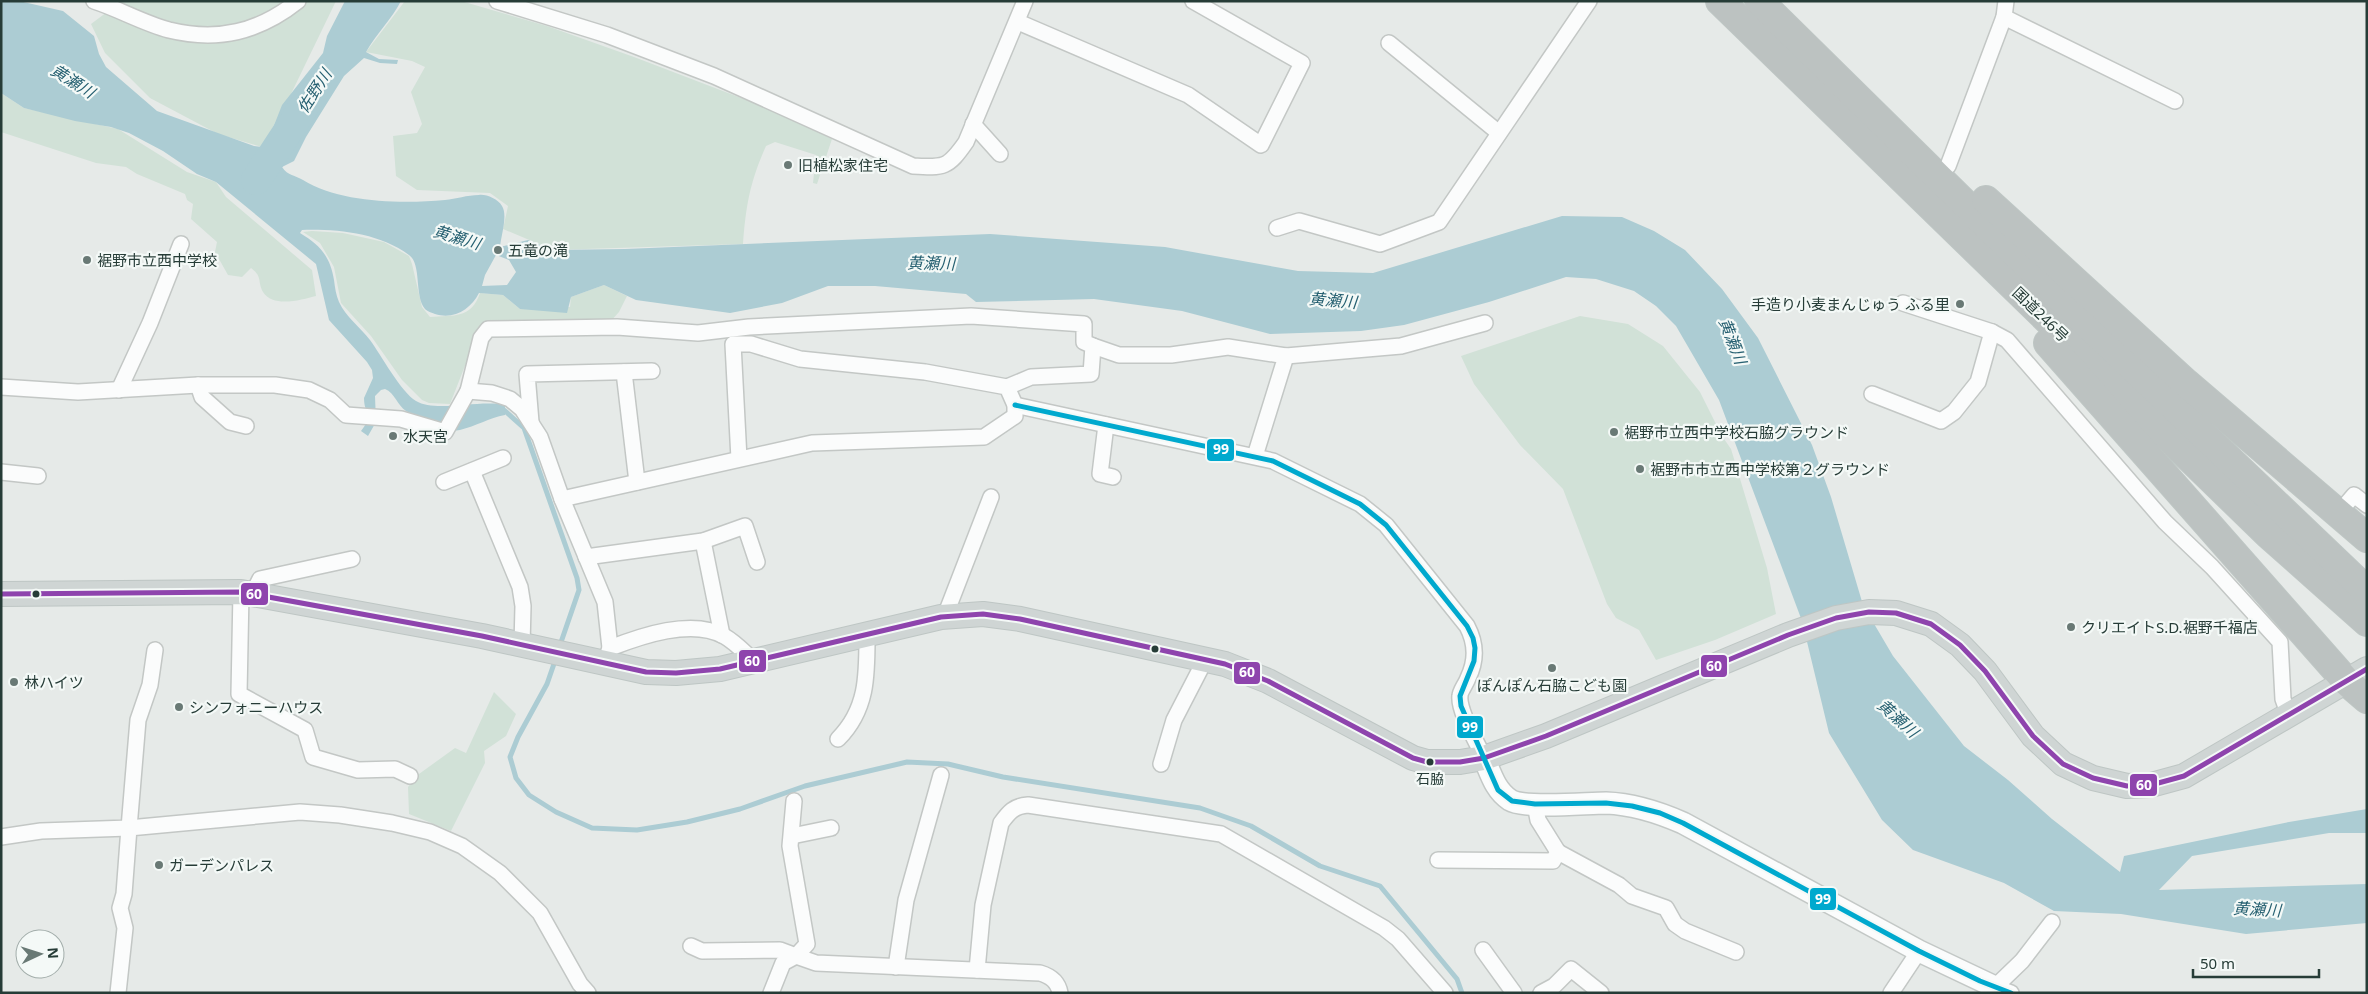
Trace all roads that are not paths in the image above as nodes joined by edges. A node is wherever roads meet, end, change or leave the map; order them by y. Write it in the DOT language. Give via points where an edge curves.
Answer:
graph roads {
  1 [pos="94,1"];
  2 [pos="298,1"];
  3 [pos="498,1"];
  4 [pos="1025,1"];
  5 [pos="1193,1"];
  6 [pos="1589,1"];
  7 [pos="1720,1"];
  8 [pos="1759,1"];
  9 [pos="2006,1"];
  10 [pos="2004,16"];
  11 [pos="1018,22"];
  12 [pos="1389,43"];
  13 [pos="1814,57"];
  14 [pos="2175,101"];
  15 [pos="973,124"];
  16 [pos="1500,132"];
  17 [pos="1000,154"];
  18 [pos="1948,166"];
  19 [pos="1277,228"];
  20 [pos="1963,238"];
  21 [pos="181,244"];
  22 [pos="1903,303"];
  23 [pos="1485,323"];
  24 [pos="713,331"];
  25 [pos="1992,332"];
  26 [pos="733,344"];
  27 [pos="1094,346"];
  28 [pos="1286,356"];
  29 [pos="624,372"];
  30 [pos="652,372"];
  31 [pos="198,385"];
  32 [pos="1,387"];
  33 [pos="1007,387"];
  34 [pos="119,390"];
  35 [pos="468,392"];
  36 [pos="1872,394"];
  37 [pos="1016,405"];
  38 [pos="531,423"];
  39 [pos="1106,425"];
  40 [pos="246,426"];
  41 [pos="1255,456"];
  42 [pos="503,458"];
  43 [pos="739,459"];
  44 [pos="472,470"];
  45 [pos="1,472"];
  46 [pos="38,476"];
  47 [pos="1113,477"];
  48 [pos="444,482"];
  49 [pos="637,482"];
  50 [pos="991,497"];
  51 [pos="562,499"];
  52 [pos="2367,505"];
  53 [pos="2337,514"];
  54 [pos="2367,538"];
  55 [pos="703,541"];
  56 [pos="586,557"];
  57 [pos="352,559"];
  58 [pos="757,562"];
  59 [pos="2367,591"];
  60 [pos="247,592"];
  61 [pos="1,594"];
  62 [pos="945,616"];
  63 [pos="2364,620"];
  64 [pos="867,634"];
  65 [pos="722,635"];
  66 [pos="522,645"];
  67 [pos="155,650"];
  68 [pos="608,655"];
  69 [pos="1205,660"];
  70 [pos="754,661"];
  71 [pos="2356,675"];
  72 [pos="2367,700"];
  73 [pos="2288,714"];
  74 [pos="838,739"];
  75 [pos="1484,758"];
  76 [pos="1161,764"];
  77 [pos="941,775"];
  78 [pos="410,776"];
  79 [pos="794,801"];
  80 [pos="1535,804"];
  81 [pos="129,828"];
  82 [pos="831,828"];
  83 [pos="792,836"];
  84 [pos="1,837"];
  85 [pos="1558,852"];
  86 [pos="1438,860"];
  87 [pos="2052,922"];
  88 [pos="691,946"];
  89 [pos="1483,950"];
  90 [pos="1919,951"];
  91 [pos="1736,952"];
  92 [pos="796,956"];
  93 [pos="896,967"];
  94 [pos="977,970"];
  95 [pos="2003,990"];
  96 [pos="118,993"];
  97 [pos="588,993"];
  98 [pos="771,993"];
  99 [pos="1060,993"];
  100 [pos="1446,993"];
  101 [pos="1514,993"];
  102 [pos="1542,993"];
  103 [pos="1601,993"];
  104 [pos="1891,993"];
  1 -- 2 [label="street" via="168,29 195,35 248,30 278,17"];
  3 -- 15 [label="street" via="607,36 714,76 913,166 937,168 953,160 966,142"];
  4 -- 11 [label="street"];
  5 -- 11 [label="street" via="1302,63 1261,145 1188,95"];
  6 -- 16 [label="street"];
  7 -- 20 [label="highway, 国道246号"];
  8 -- 13 [label="highway, 国道246号"];
  9 -- 10 [label="street"];
  10 -- 14 [label="street"];
  10 -- 18 [label="street"];
  11 -- 15 [label="street"];
  12 -- 16 [label="street"];
  13 -- 18 [label="highway" via="1906,127"];
  13 -- 59 [label="highway, 国道246号"];
  15 -- 17 [label="street"];
  16 -- 19 [label="street" via="1439,222 1380,244 1299,221"];
  18 -- 53 [label="highway" via="2186,383"];
  20 -- 63 [label="highway, 国道246号" via="2268,534"];
  20 -- 71 [label="highway" via="1985,271"];
  21 -- 34 [label="street"];
  22 -- 25 [label="street"];
  23 -- 28 [label="street" via="1402,346"];
  24 -- 26 [label="street"];
  24 -- 27 [label="street" via="971,316 1084,324 1084,342"];
  24 -- 35 [label="street" via="698,333 617,327 488,329 481,338"];
  25 -- 36 [label="street" via="1978,382 1954,412 1941,421"];
  25 -- 73 [label="street" via="2007,340 2165,522 2212,567 2280,642 2283,699"];
  26 -- 33 [label="street" via="751,344 800,359 925,372"];
  26 -- 43 [label="street"];
  27 -- 28 [label="street" via="1119,355 1171,355 1228,347"];
  27 -- 33 [label="street" via="1091,374 1031,377"];
  28 -- 41 [label="street"];
  29 -- 30 [label="street"];
  29 -- 38 [label="street" via="526,374"];
  29 -- 49 [label="street"];
  31 -- 34 [label="street"];
  31 -- 35 [label="street" via="275,385 308,390 330,400 346,415 401,419 445,432"];
  31 -- 40 [label="street" via="202,397 230,422"];
  32 -- 34 [label="street" via="78,392"];
  33 -- 37 [label="street"];
  35 -- 38 [label="street" via="492,392 510,399"];
  37 -- 39 [label="street"];
  37 -- 43 [label="street" via="1015,416 984,438 812,443"];
  38 -- 51 [label="street" via="540,437"];
  39 -- 41 [label="street"];
  39 -- 47 [label="street" via="1100,474"];
  41 -- 75 [label="street" via="1273,461 1360,504 1386,525 1467,626 1475,648 1472,668 1460,696 1461,706"];
  42 -- 44 [label="street"];
  43 -- 49 [label="street"];
  44 -- 48 [label="street"];
  44 -- 66 [label="street" via="520,587"];
  45 -- 46 [label="street"];
  49 -- 51 [label="street"];
  50 -- 62 [label="street"];
  51 -- 56 [label="street"];
  52 -- 53 [label="street" via="2354,495"];
  53 -- 54 [label="highway"];
  55 -- 56 [label="street"];
  55 -- 58 [label="street" via="745,526"];
  55 -- 65 [label="street"];
  56 -- 68 [label="street" via="605,602"];
  57 -- 60 [label="street" via="260,579"];
  60 -- 61 [label="main road"];
  60 -- 66 [label="main road"];
  60 -- 78 [label="street" via="239,694 305,730 313,757 358,770 395,770"];
  62 -- 64 [label="main road"];
  62 -- 69 [label="main road" via="983,614 1020,619"];
  64 -- 70 [label="main road"];
  64 -- 74 [label="street" via="864,694 857,716"];
  65 -- 68 [label="street" via="700,628 649,633"];
  65 -- 70 [label="street"];
  66 -- 68 [label="main road"];
  67 -- 81 [label="street" via="150,685 138,720"];
  68 -- 70 [label="main road" via="646,672 720,669"];
  69 -- 75 [label="main road" via="1225,664 1268,681 1413,758 1427,762"];
  69 -- 76 [label="street" via="1174,720"];
  71 -- 72 [label="highway"];
  71 -- 73 [label="main road"];
  73 -- 75 [label="main road" via="2184,776 2127,786 2093,778 2063,764 2033,736 1986,671 1960,645 1931,624 1896,613 1869,612 1836,618 1788,636 1546,736"];
  75 -- 80 [label="street" via="1498,790 1512,801"];
  77 -- 93 [label="street" via="906,900"];
  79 -- 83 [label="street"];
  80 -- 85 [label="street" via="1538,820"];
  80 -- 90 [label="street" via="1606,804 1660,813"];
  81 -- 84 [label="street" via="41,831"];
  81 -- 96 [label="street" via="120,908 125,928"];
  81 -- 97 [label="street" via="300,812 392,823 430,832 462,846 500,873 517,890 540,914"];
  82 -- 83 [label="street"];
  83 -- 92 [label="street" via="790,846 807,944"];
  85 -- 86 [label="street" via="1553,861"];
  85 -- 91 [label="street" via="1619,885 1632,896 1666,908 1675,924 1685,931"];
  87 -- 95 [label="street"];
  88 -- 92 [label="street" via="702,951 780,950"];
  89 -- 101 [label="street"];
  90 -- 95 [label="street"];
  90 -- 104 [label="street"];
  92 -- 93 [label="street" via="816,963"];
  92 -- 98 [label="street" via="783,963"];
  93 -- 94 [label="street"];
  94 -- 99 [label="street" via="1040,973 1056,982"];
  94 -- 100 [label="street" via="983,905 1001,823 1018,806 1028,806 1222,834 1384,928 1398,939"];
  102 -- 103 [label="street" via="1570,969"];
}
